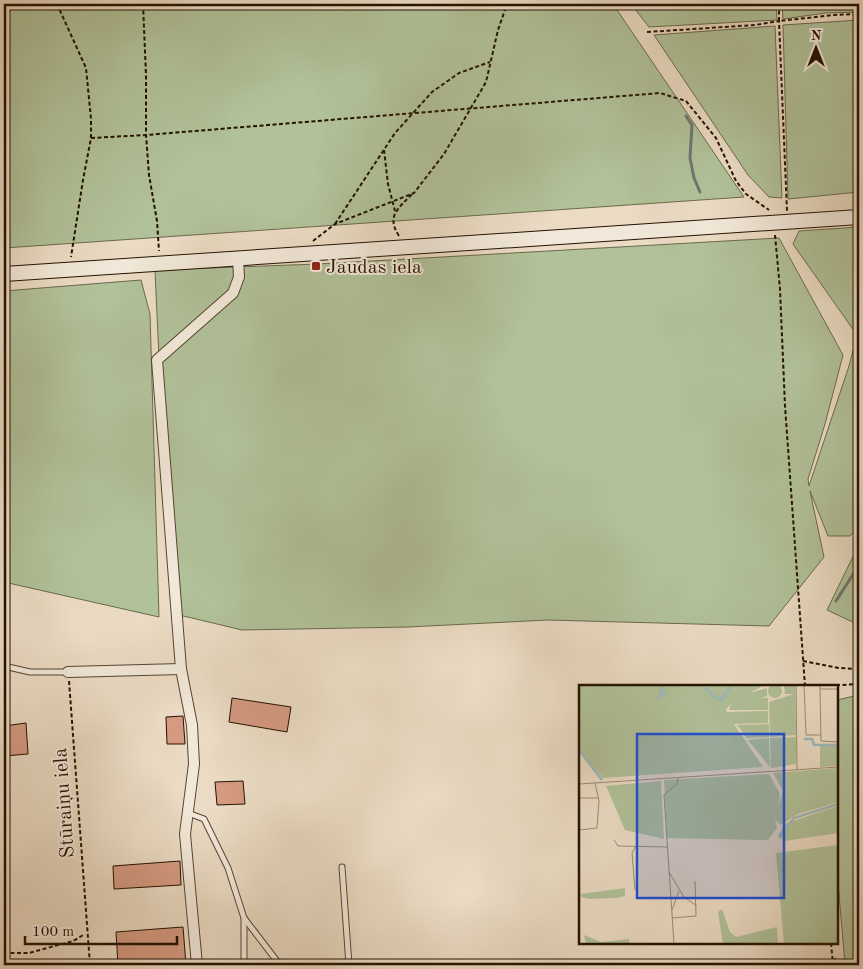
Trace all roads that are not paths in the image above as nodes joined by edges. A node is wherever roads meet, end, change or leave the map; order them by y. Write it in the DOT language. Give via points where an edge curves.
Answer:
graph roads {
  1 [pos="859,217"];
  2 [pos="238,258"];
  3 [pos="4,274"];
  4 [pos="4,666"];
  5 [pos="181,669"];
  6 [pos="68,672"];
  7 [pos="188,812"];
  8 [pos="342,867"];
  9 [pos="244,918"];
  10 [pos="197,965"];
  11 [pos="244,965"];
  12 [pos="280,965"];
  13 [pos="349,965"];
  1 -- 2 [label="main road"];
  2 -- 3 [label="main road"];
  2 -- 5 [label="street" via="239,277 233,293 157,360"];
  4 -- 6 [label="lane" via="30,672"];
  5 -- 6 [label="street"];
  5 -- 7 [label="street" via="192,726 194,764"];
  7 -- 9 [label="lane" via="204,819 228,868"];
  7 -- 10 [label="street" via="185,834"];
  8 -- 13 [label="lane"];
  9 -- 11 [label="lane"];
  9 -- 12 [label="lane"];
}
